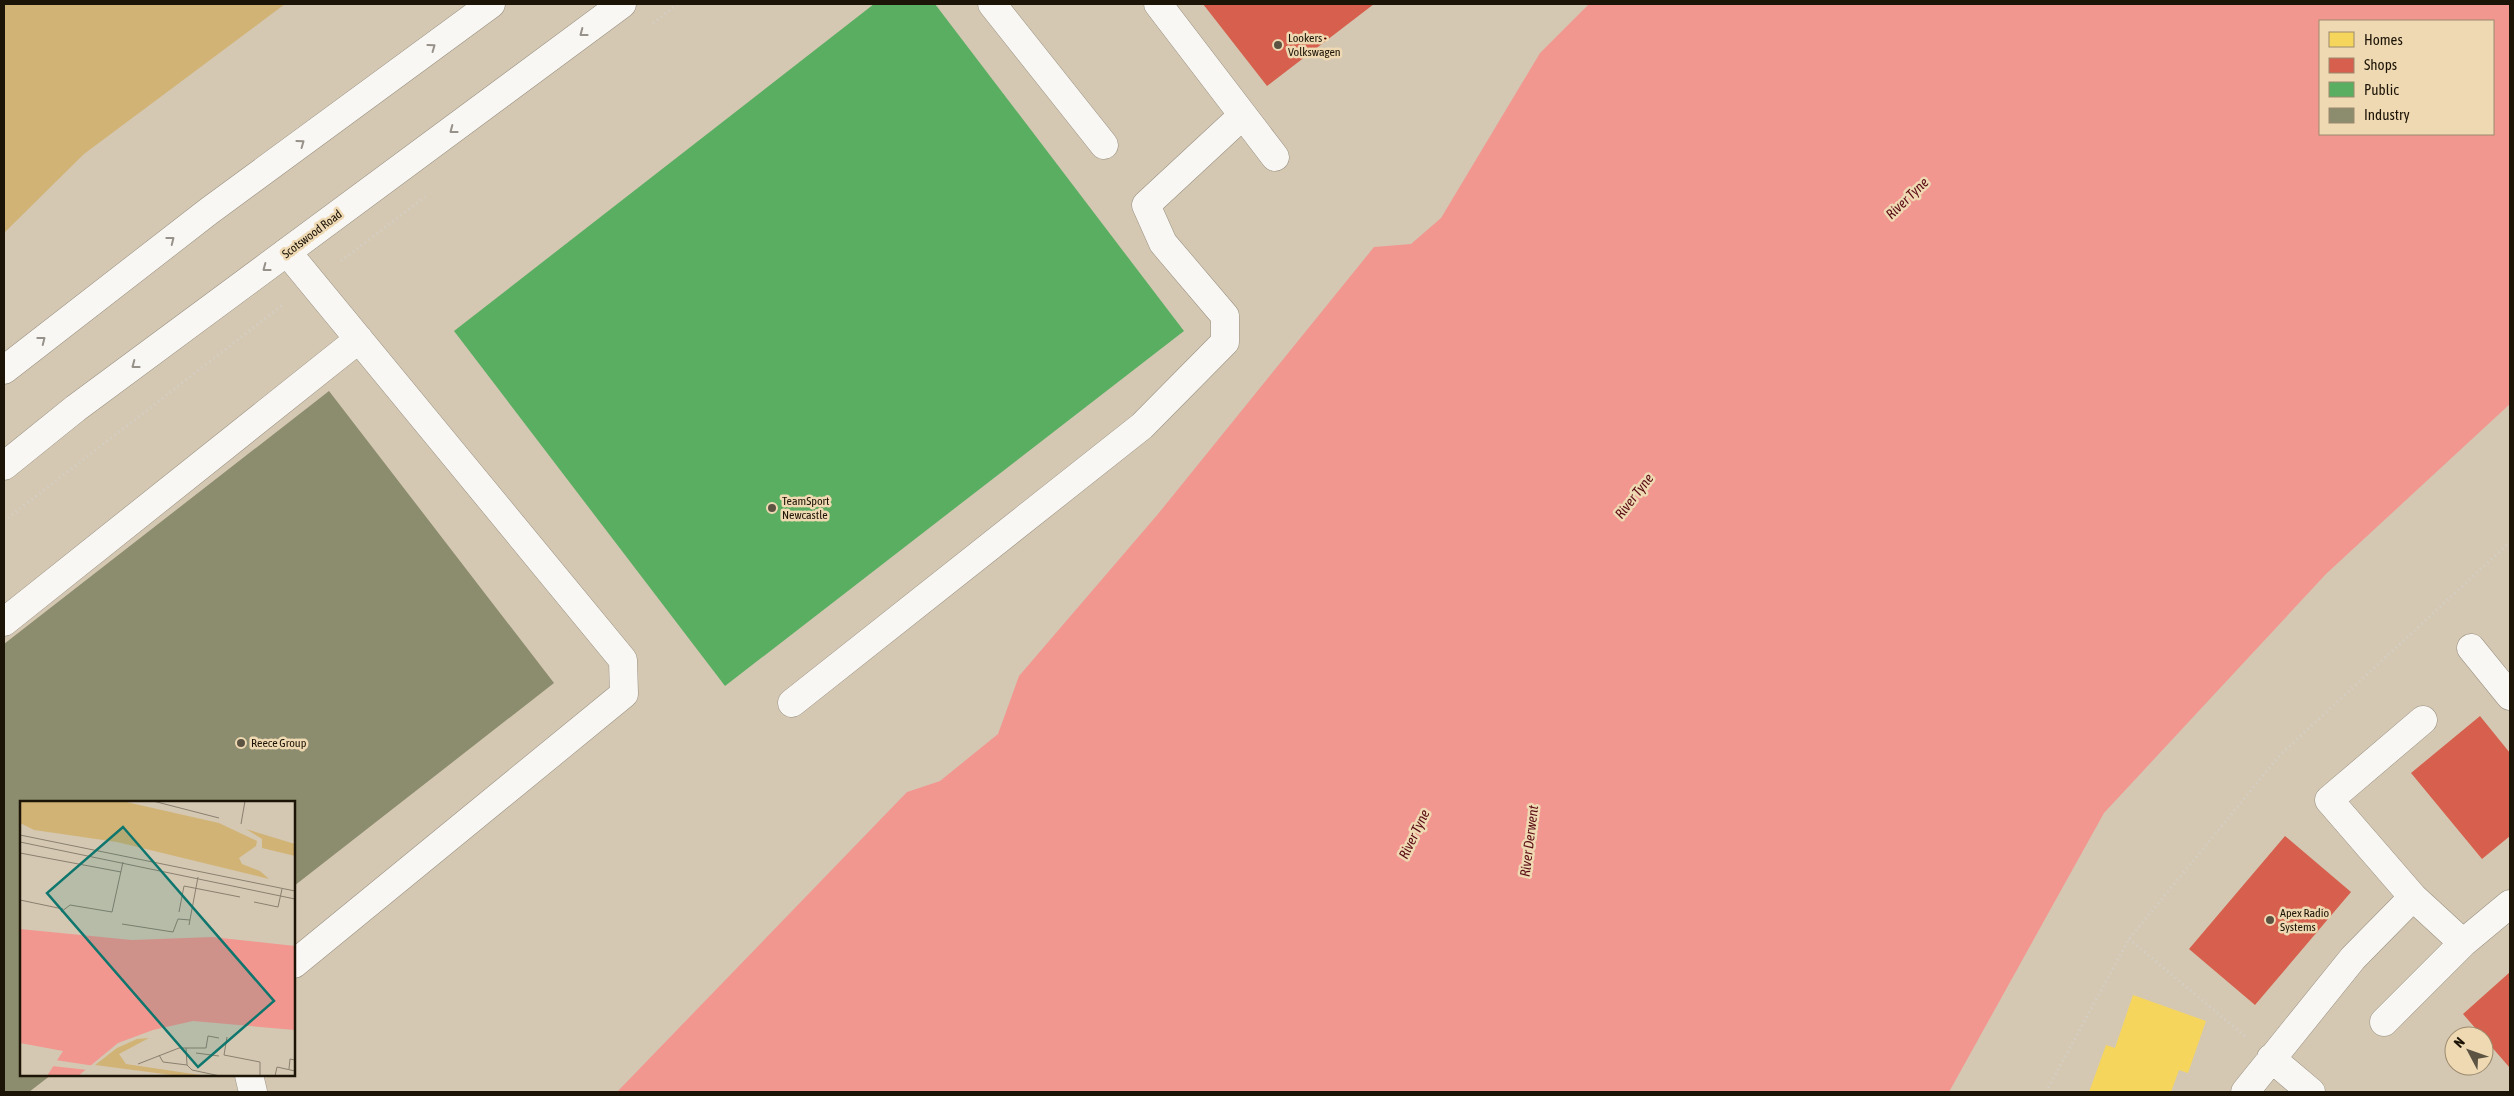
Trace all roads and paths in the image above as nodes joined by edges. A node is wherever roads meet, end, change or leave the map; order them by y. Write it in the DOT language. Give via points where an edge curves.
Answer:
graph roads {
  1 [pos="491,4"];
  2 [pos="622,4"];
  3 [pos="992,4"];
  4 [pos="1158,4"];
  5 [pos="1243,115"];
  6 [pos="1104,145"];
  7 [pos="1275,157"];
  8 [pos="287,252"];
  9 [pos="359,339"];
  10 [pos="4,370"];
  11 [pos="4,466"];
  12 [pos="2510,542"];
  13 [pos="4,622"];
  14 [pos="2471,648"];
  15 [pos="2510,696"];
  16 [pos="792,703"];
  17 [pos="2423,720"];
  18 [pos="2413,897"];
  19 [pos="2510,904"];
  20 [pos="2129,938"];
  21 [pos="2463,943"];
  22 [pos="295,963"];
  23 [pos="2384,1022"];
  24 [pos="2271,1058"];
  25 [pos="2046,1092"];
  26 [pos="2245,1092"];
  27 [pos="2311,1092"];
  10 -- 1 [label="main road, one-way" via="216,205"];
  2 -- 8 [label="main road, Scotswood Road, one-way"];
  3 -- 6 [label="main road"];
  4 -- 5 [label="main road"];
  5 -- 7 [label="main road"];
  5 -- 16 [label="main road" via="1146,205 1163,243 1225,316 1225,342 1142,426"];
  8 -- 9 [label="main road"];
  8 -- 11 [label="main road, Scotswood Road, one-way" via="76,408"];
  9 -- 13 [label="main road"];
  9 -- 22 [label="main road" via="623,660 624,694"];
  12 -- 20 [label="path" via="2280,755"];
  14 -- 15 [label="main road"];
  17 -- 18 [label="main road" via="2329,800"];
  18 -- 21 [label="main road"];
  18 -- 24 [label="main road" via="2353,958"];
  19 -- 21 [label="main road"];
  20 -- 24 [label="path"];
  20 -- 25 [label="path"];
  21 -- 23 [label="main road"];
  24 -- 26 [label="main road"];
  24 -- 27 [label="main road"];
}
